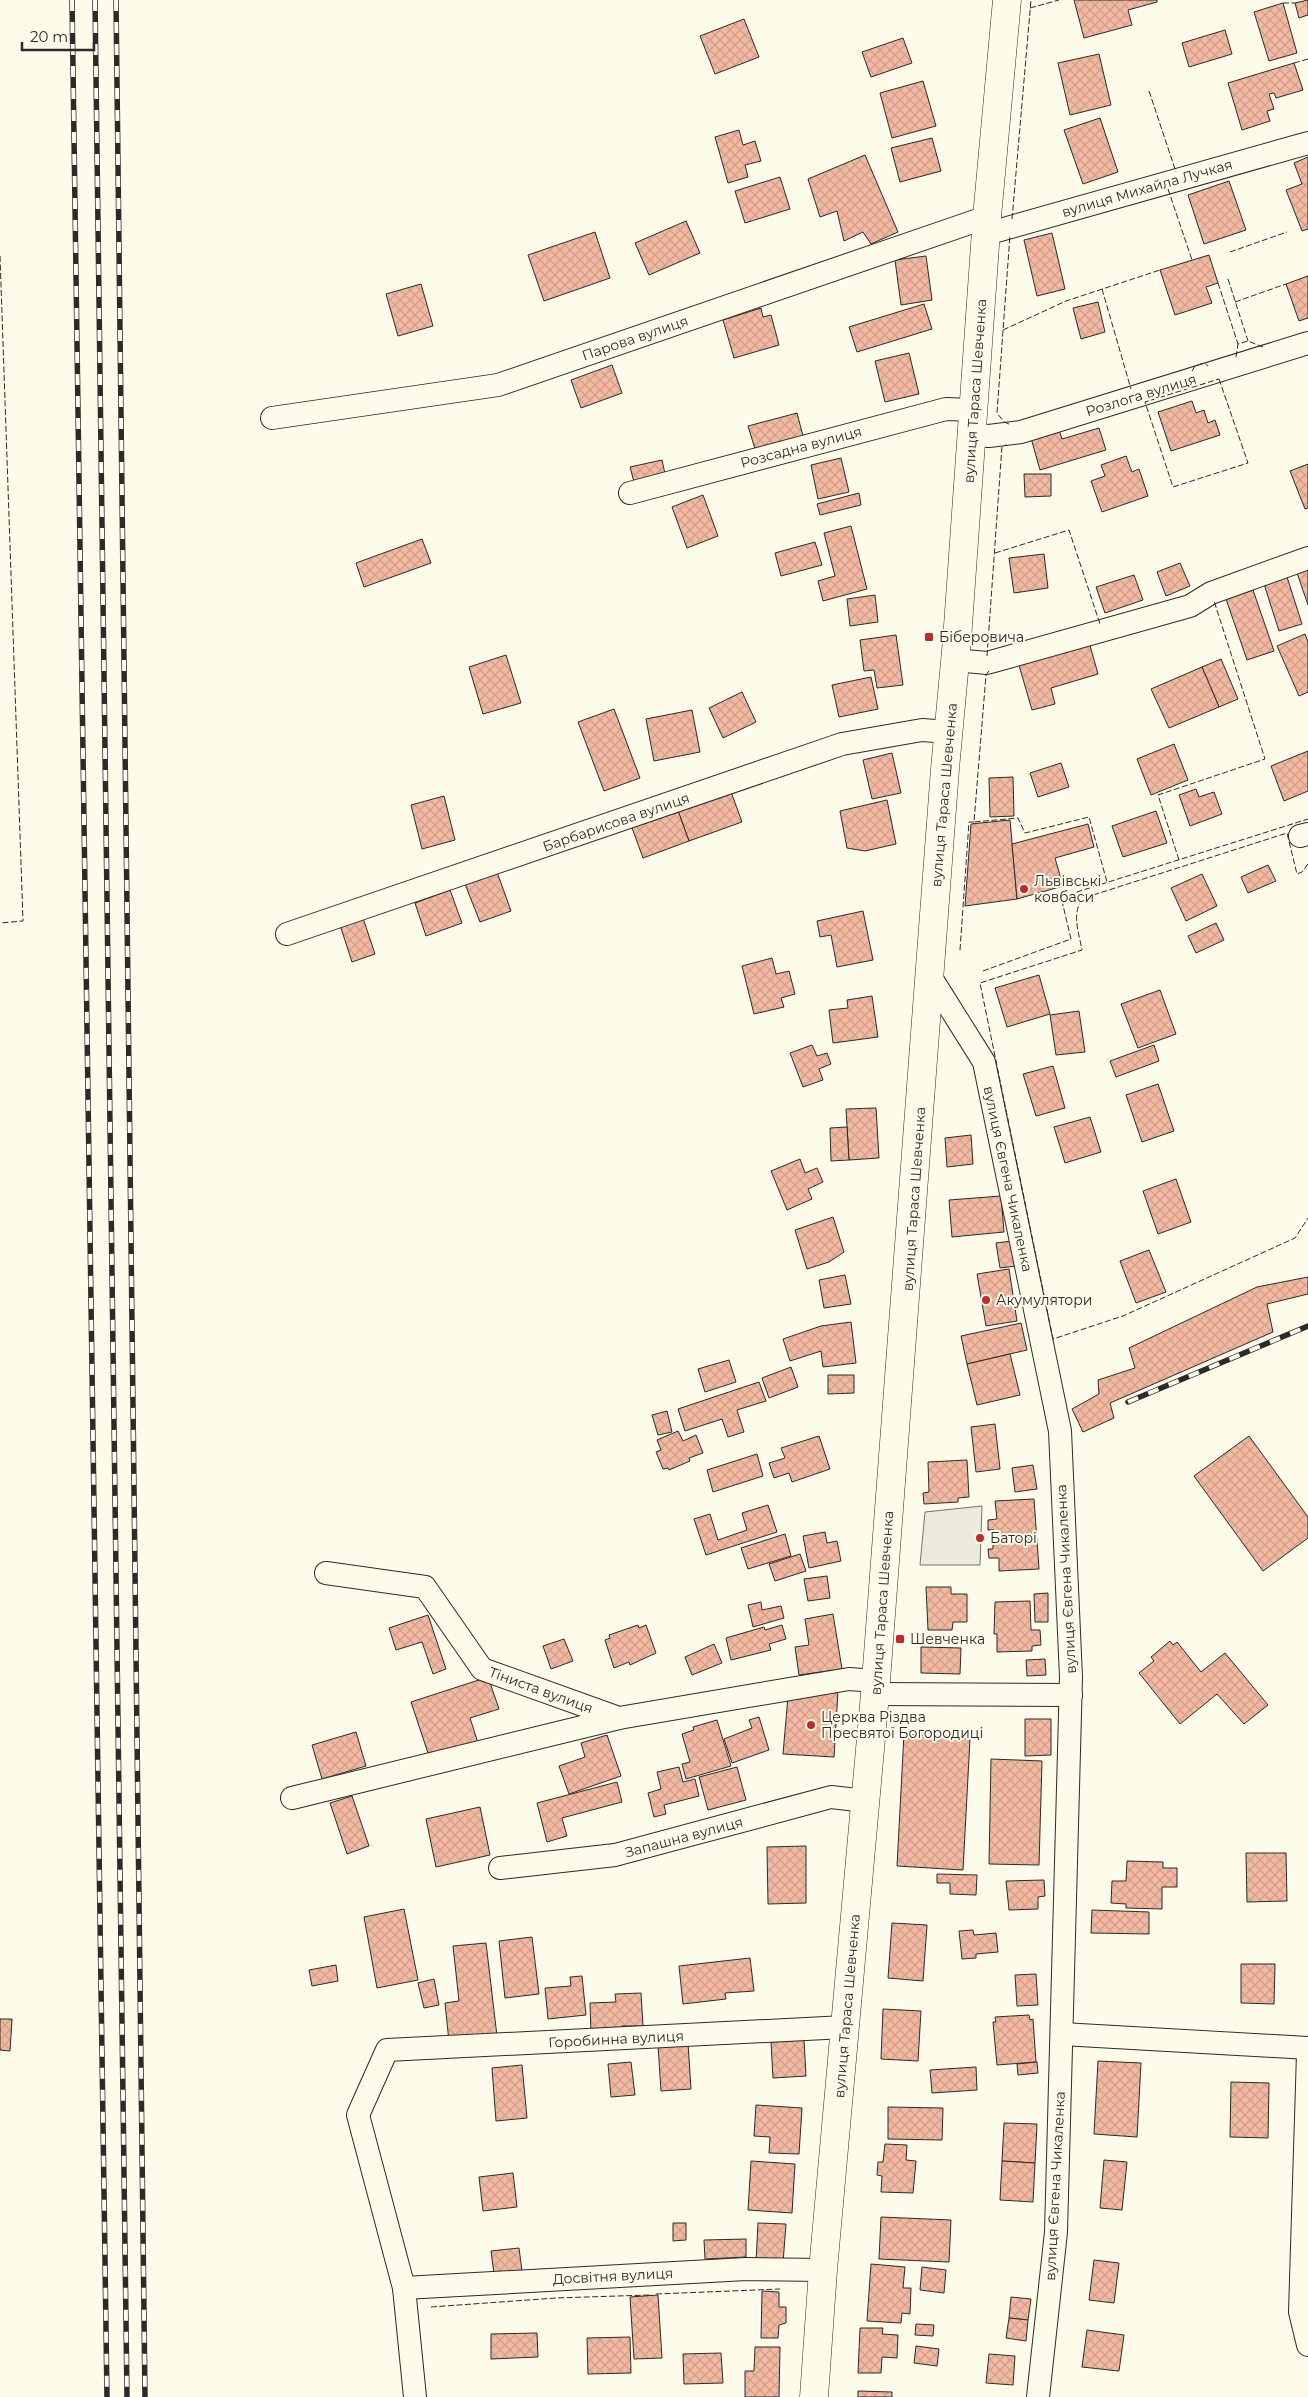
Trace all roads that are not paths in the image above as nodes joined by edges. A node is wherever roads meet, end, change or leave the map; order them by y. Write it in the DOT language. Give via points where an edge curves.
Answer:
graph roads {
  1 [pos="1007,0"];
  2 [pos="1308,143"];
  3 [pos="987,226"];
  4 [pos="1308,343"];
  5 [pos="272,418"];
  6 [pos="972,423"];
  7 [pos="630,493"];
  8 [pos="1308,558"];
  9 [pos="955,660"];
  10 [pos="949,732"];
  11 [pos="287,934"];
  12 [pos="930,976"];
  13 [pos="326,1573"];
  14 [pos="876,1687"];
  15 [pos="1071,1695"];
  16 [pos="619,1718"];
  17 [pos="292,1798"];
  18 [pos="866,1801"];
  19 [pos="500,1868"];
  20 [pos="844,2027"];
  21 [pos="1062,2034"];
  22 [pos="1308,2048"];
  23 [pos="1308,2052"];
  24 [pos="823,2270"];
  25 [pos="404,2288"];
  26 [pos="1308,2345"];
  27 [pos="415,2397"];
  28 [pos="814,2397"];
  29 [pos="1038,2397"];
  1 -- 3 [label="main road, вулиця Тараса Шевченка"];
  2 -- 3 [label="street, вулиця Михайла Лучкая"];
  3 -- 5 [label="street, Парова вулиця" via="498,385"];
  3 -- 6 [label="main road, вулиця Тараса Шевченка"];
  4 -- 6 [label="street, Розлога вулиця" via="1021,432 989,436"];
  6 -- 7 [label="street, Розсадна вулиця" via="946,409"];
  6 -- 9 [label="main road, вулиця Тараса Шевченка"];
  8 -- 9 [label="street" via="1211,592 1190,606 987,663"];
  9 -- 10 [label="main road, вулиця Тараса Шевченка"];
  10 -- 11 [label="street, Барбарисова вулиця" via="922,730 842,744"];
  10 -- 12 [label="main road, вулиця Тараса Шевченка"];
  12 -- 14 [label="main road, вулиця Тараса Шевченка"];
  12 -- 15 [label="street, вулиця Євгена Чикаленка" via="984,1062 1060,1431"];
  13 -- 16 [label="street, Тіниста вулиця" via="425,1587 482,1669"];
  14 -- 15 [label="street, вулиця Євгена Чикаленка"];
  14 -- 16 [label="street, Тіниста вулиця" via="849,1679"];
  14 -- 18 [label="main road, вулиця Тараса Шевченка"];
  15 -- 21 [label="street, вулиця Євгена Чикаленка"];
  16 -- 17 [label="street, Тіниста вулиця"];
  18 -- 19 [label="street, Запашна вулиця" via="831,1798 615,1855"];
  18 -- 20 [label="main road, вулиця Тараса Шевченка"];
  20 -- 24 [label="main road, вулиця Тараса Шевченка"];
  20 -- 25 [label="street, Горобинна вулиця" via="388,2050 358,2115"];
  21 -- 22 [label="street"];
  21 -- 29 [label="street, вулиця Євгена Чикаленка" via="1056,2232"];
  23 -- 26 [label="street" via="1300,2312"];
  24 -- 25 [label="street, Досвітня вулиця" via="746,2269"];
  24 -- 28 [label="main road, вулиця Тараса Шевченка"];
  25 -- 27 [label="street"];
}
